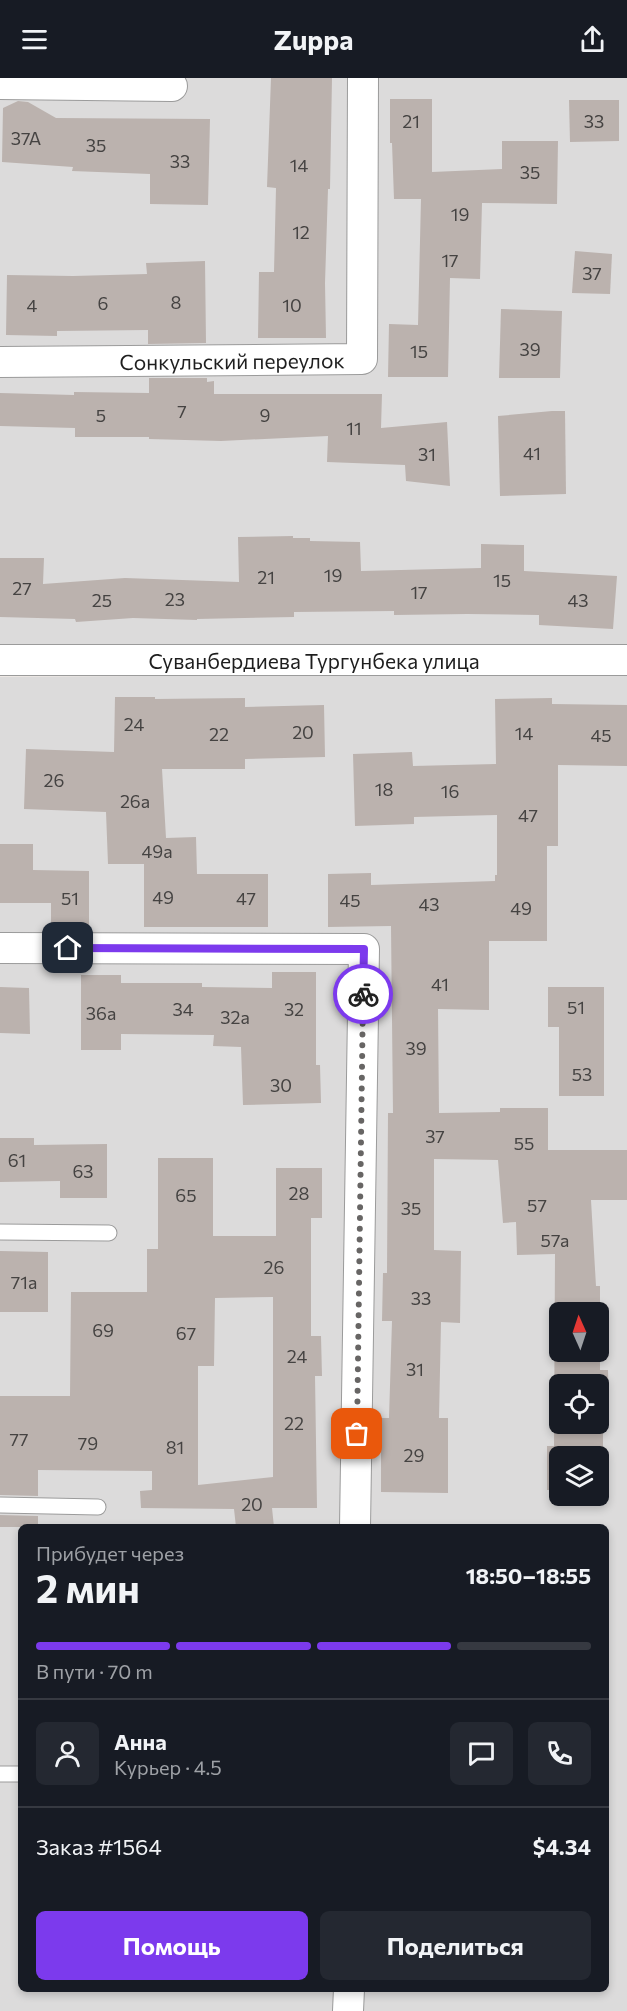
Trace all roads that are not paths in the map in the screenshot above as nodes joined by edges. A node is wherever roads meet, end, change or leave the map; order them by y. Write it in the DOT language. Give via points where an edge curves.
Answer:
graph roads {
  1 [pos="363,78"];
  2 [pos="0,84"];
  3 [pos="172,86"];
  4 [pos="0,362"];
  5 [pos="0,660"];
  6 [pos="627,660"];
  7 [pos="0,948"];
  8 [pos="0,1232"];
  9 [pos="109,1233"];
  10 [pos="0,1505"];
  11 [pos="98,1507"];
  12 [pos="355,1524"];
  13 [pos="0,1774"];
  14 [pos="18,1774"];
  15 [pos="349,1992"];
  16 [pos="348,2011"];
  1 -- 4 [label="street, Сонкульский переулок" via="362,359"];
  2 -- 3 [label="street"];
  5 -- 6 [label="street, Суванбердиева Тургунбека улица"];
  7 -- 12 [label="street" via="364,949"];
  8 -- 9 [label="lane"];
  10 -- 11 [label="lane"];
  13 -- 14 [label="lane"];
  15 -- 16 [label="street"];
}
